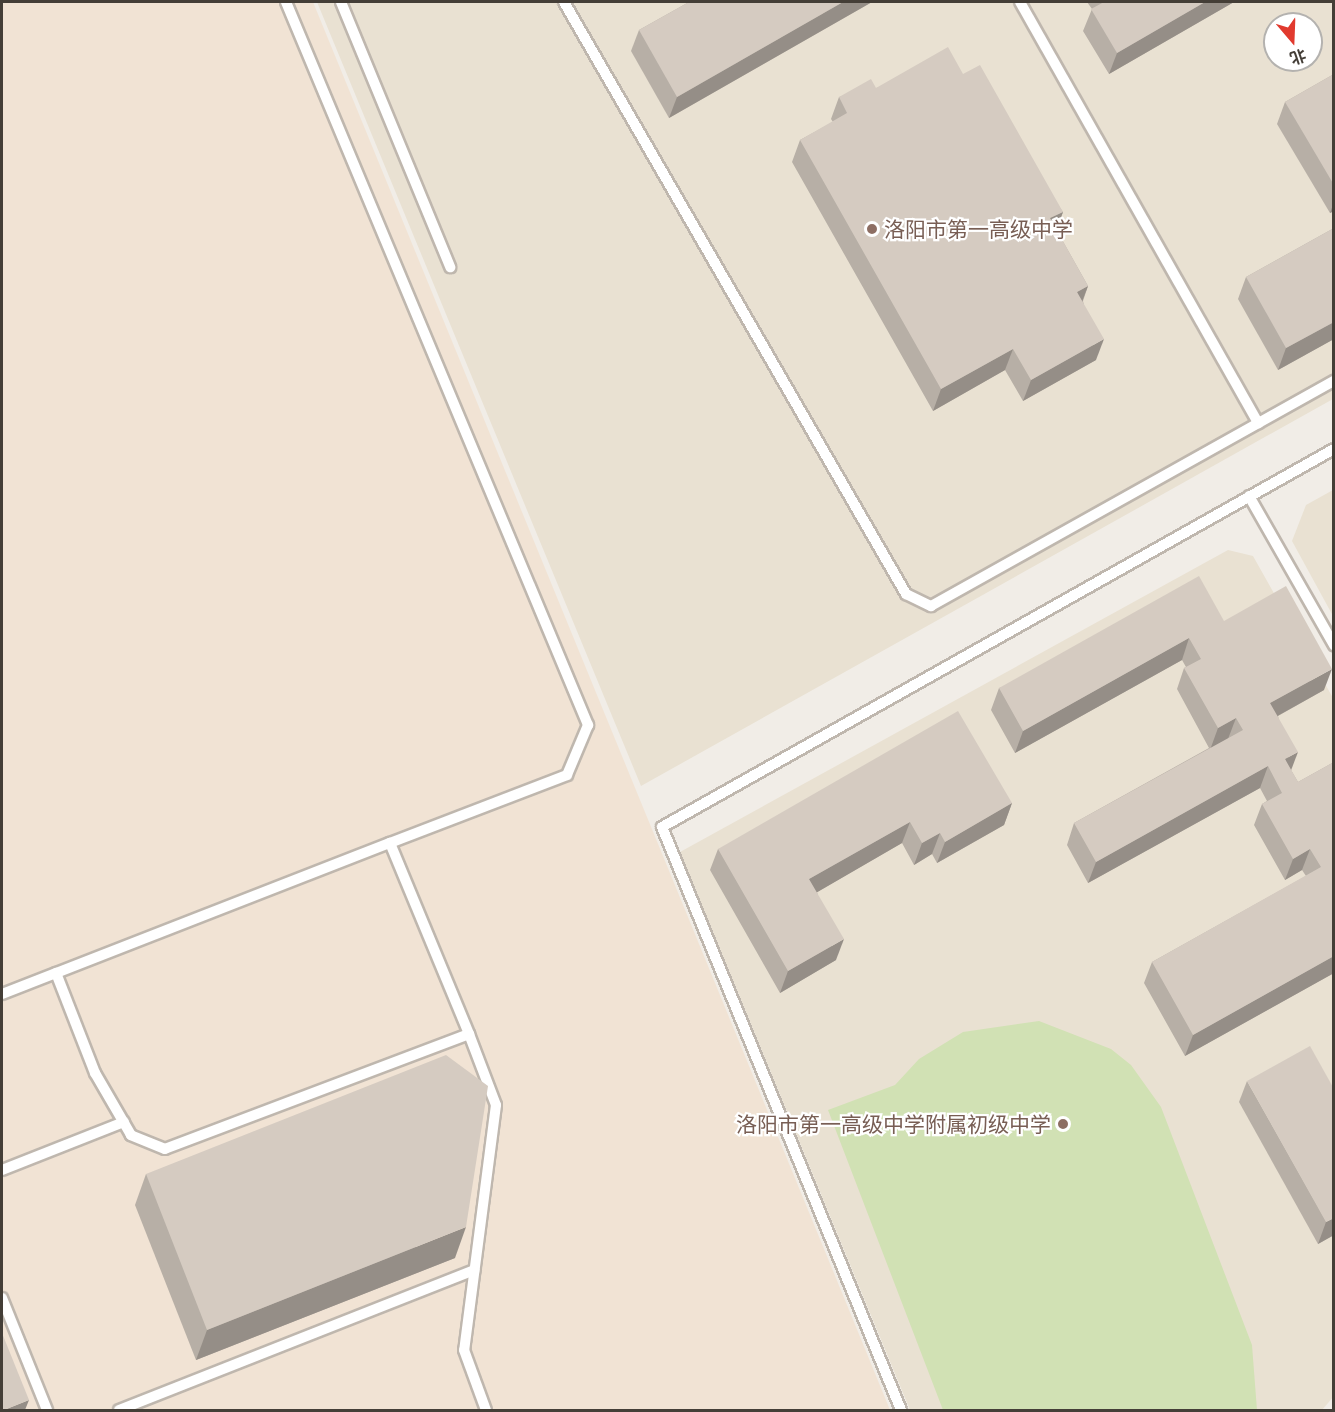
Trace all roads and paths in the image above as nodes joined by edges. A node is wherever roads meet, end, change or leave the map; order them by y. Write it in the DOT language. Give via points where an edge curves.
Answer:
graph roads {
  1 [pos="286,2"];
  2 [pos="341,2"];
  3 [pos="564,2"];
  4 [pos="1020,2"];
  5 [pos="450,267"];
  6 [pos="1334,381"];
  7 [pos="1258,423"];
  8 [pos="1334,449"];
  9 [pos="1249,496"];
  10 [pos="1334,645"];
  11 [pos="390,843"];
  12 [pos="56,973"];
  13 [pos="2,994"];
  14 [pos="469,1034"];
  15 [pos="124,1122"];
  16 [pos="2,1170"];
  17 [pos="474,1270"];
  18 [pos="2,1298"];
  19 [pos="47,1410"];
  20 [pos="119,1410"];
  21 [pos="486,1410"];
  22 [pos="901,1410"];
  1 -- 11 [label="lane" via="588,726 567,775"];
  2 -- 5 [label="lane"];
  3 -- 7 [label="lane" via="906,594 931,606"];
  4 -- 7 [label="lane"];
  6 -- 7 [label="lane"];
  8 -- 9 [label="lane"];
  9 -- 10 [label="lane"];
  9 -- 22 [label="lane" via="662,827"];
  11 -- 12 [label="lane"];
  11 -- 14 [label="lane"];
  12 -- 13 [label="lane"];
  12 -- 15 [label="lane" via="95,1073"];
  14 -- 15 [label="lane" via="165,1149 131,1135"];
  14 -- 17 [label="lane" via="496,1105"];
  15 -- 16 [label="lane"];
  17 -- 20 [label="lane"];
  17 -- 21 [label="lane" via="464,1350"];
  18 -- 19 [label="lane"];
}
